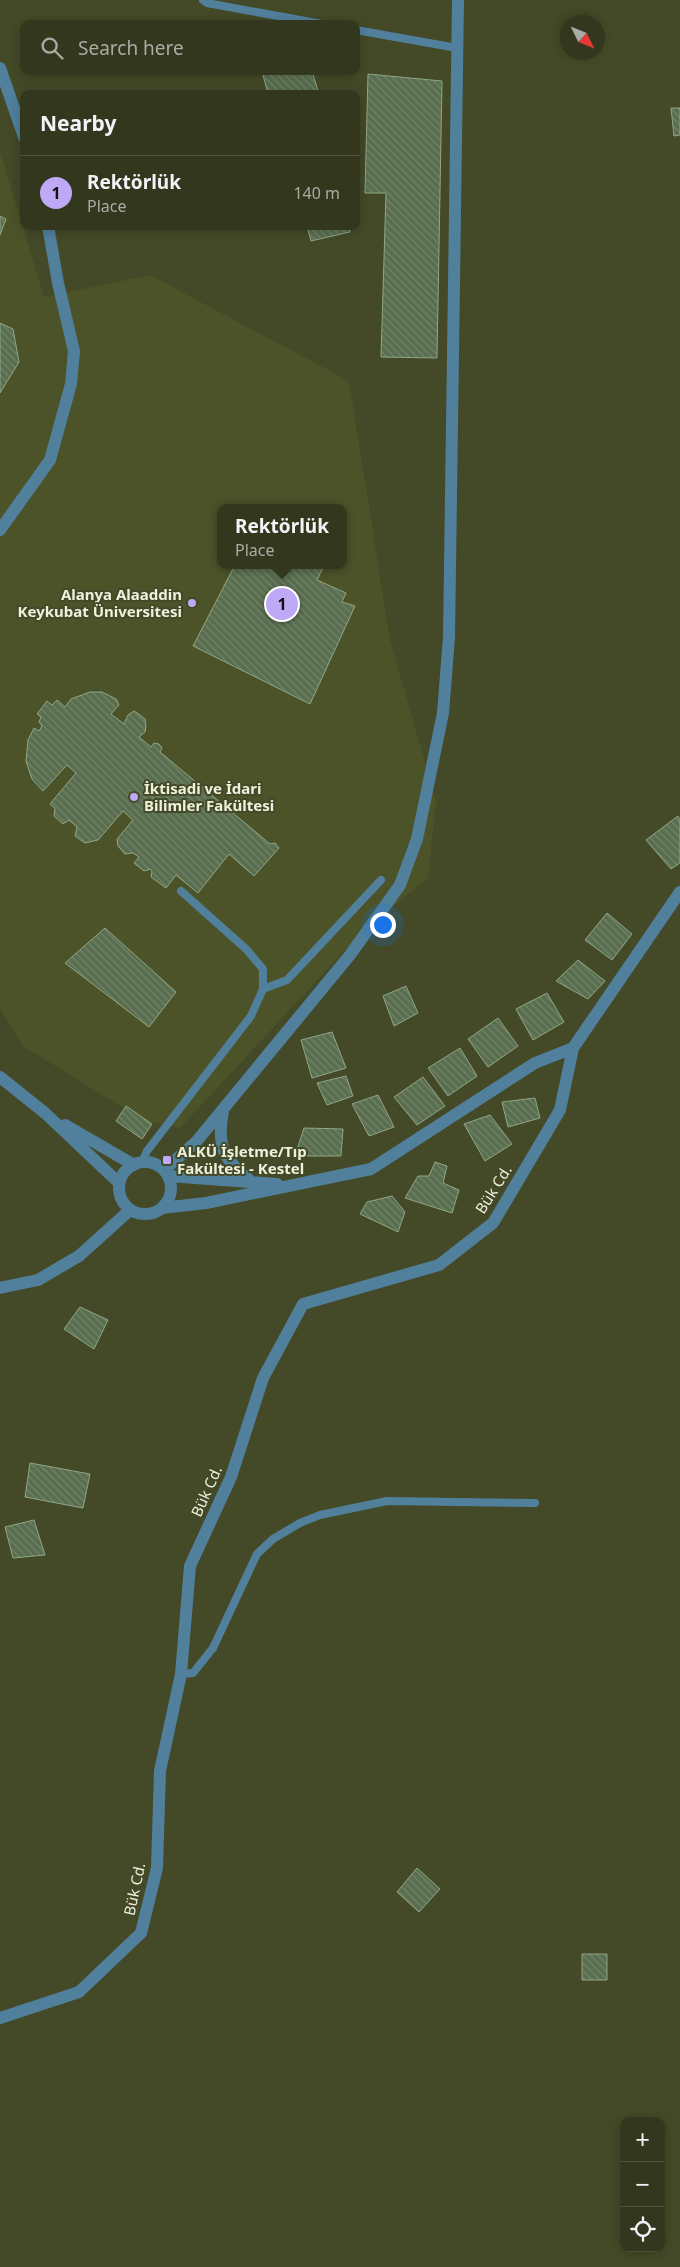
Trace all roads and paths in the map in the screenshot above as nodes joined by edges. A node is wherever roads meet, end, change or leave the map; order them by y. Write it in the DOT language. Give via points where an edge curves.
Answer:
graph roads {
  1 [pos="203,0"];
  2 [pos="458,0"];
  3 [pos="300,20"];
  4 [pos="360,31"];
  5 [pos="457,48"];
  6 [pos="0,68"];
  7 [pos="20,126"];
  8 [pos="49,230"];
  9 [pos="0,530"];
  10 [pos="381,880"];
  11 [pos="181,891"];
  12 [pos="680,892"];
  13 [pos="263,989"];
  14 [pos="573,1048"];
  15 [pos="0,1077"];
  16 [pos="223,1110"];
  17 [pos="45,1113"];
  18 [pos="152,1167"];
  19 [pos="120,1182"];
  20 [pos="253,1183"];
  21 [pos="294,1185"];
  22 [pos="162,1208"];
  23 [pos="130,1210"];
  24 [pos="0,1288"];
  25 [pos="535,1503"];
  26 [pos="181,1674"];
  27 [pos="0,2018"];
  1 -- 3 [label="lane"];
  2 -- 5 [label="street"];
  4 -- 5 [label="lane"];
  5 -- 16 [label="street" via="449,637 443,713 417,839 400,885 350,955"];
  6 -- 7 [label="street"];
  8 -- 9 [label="street" via="74,351 71,384 50,460"];
  10 -- 13 [label="lane" via="288,980"];
  11 -- 13 [label="lane" via="246,949 263,969"];
  12 -- 14 [label="street"];
  13 -- 18 [label="lane" via="251,1016 147,1152"];
  14 -- 21 [label="street" via="535,1063 371,1168"];
  14 -- 26 [label="street, Bük Cd." via="560,1110 493,1223 438,1265 303,1304 263,1378 231,1477 190,1566"];
  15 -- 17 [label="street"];
  16 -- 18 [label="street" via="186,1152"];
  16 -- 20 [label="street" via="219,1130 224,1151 233,1167"];
  17 -- 18 [label="street"];
  17 -- 19 [label="street"];
  18 -- 19 [label="street" via="125,1172"];
  18 -- 20 [label="street"];
  18 -- 22 [label="street" via="170,1193"];
  19 -- 23 [label="street" via="120,1198"];
  20 -- 21 [label="street"];
  21 -- 22 [label="street" via="206,1203"];
  22 -- 23 [label="street" via="146,1214"];
  23 -- 24 [label="street" via="79,1256 38,1280"];
  25 -- 26 [label="lane" via="387,1501 300,1523 273,1539 257,1554 213,1648 193,1673"];
  26 -- 27 [label="street, Bük Cd." via="160,1771 157,1868 142,1933 79,1992"];
}
